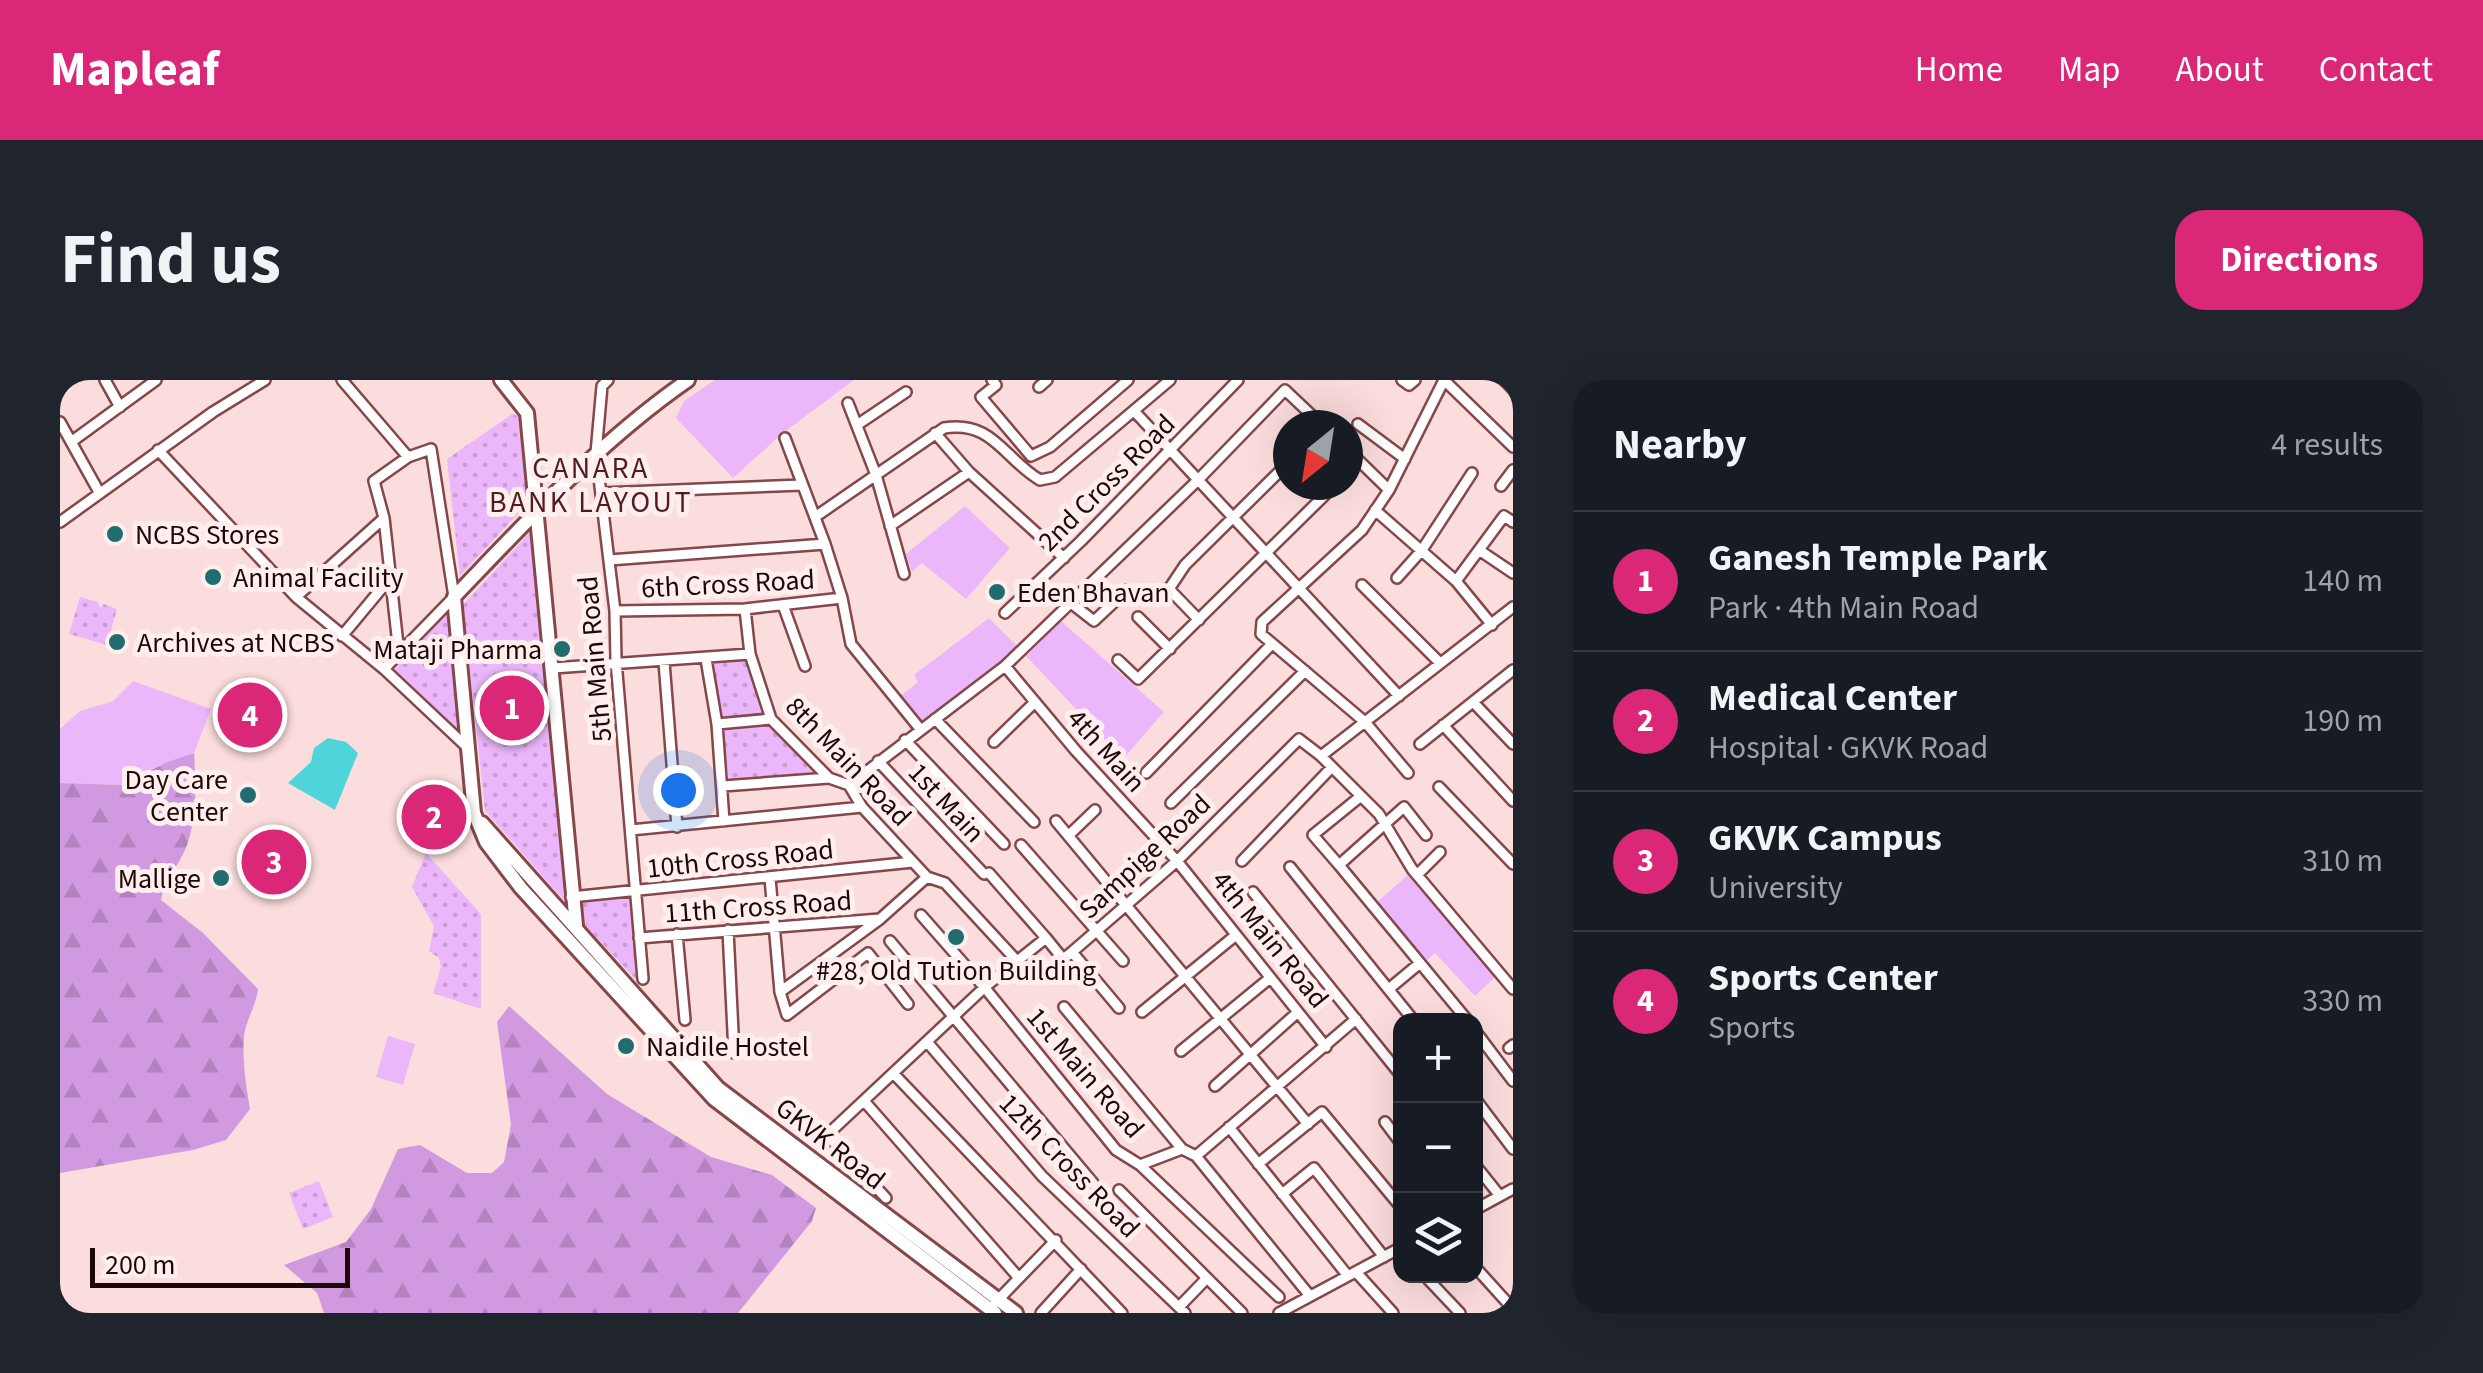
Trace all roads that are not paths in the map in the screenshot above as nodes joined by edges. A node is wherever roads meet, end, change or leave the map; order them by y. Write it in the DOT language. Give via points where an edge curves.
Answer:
graph roads {
  1 [pos="105,380"];
  2 [pos="155,380"];
  3 [pos="265,380"];
  4 [pos="342,380"];
  5 [pos="501,380"];
  6 [pos="688,380"];
  7 [pos="1128,380"];
  8 [pos="1170,380"];
  9 [pos="1238,380"];
  10 [pos="1402,380"];
  11 [pos="1415,380"];
  12 [pos="1444,380"];
  13 [pos="1504,380"];
  14 [pos="603,382"];
  15 [pos="998,382"];
  16 [pos="1513,389"];
  17 [pos="906,392"];
  18 [pos="848,403"];
  19 [pos="120,406"];
  20 [pos="1306,410"];
  21 [pos="1134,412"];
  22 [pos="60,422"];
  23 [pos="857,425"];
  24 [pos="1363,428"];
  25 [pos="935,434"];
  26 [pos="786,438"];
  27 [pos="1511,441"];
  28 [pos="71,442"];
  29 [pos="158,450"];
  30 [pos="1170,450"];
  31 [pos="596,453"];
  32 [pos="408,457"];
  33 [pos="1405,459"];
  34 [pos="1363,465"];
  35 [pos="1513,470"];
  36 [pos="969,472"];
  37 [pos="1472,473"];
  38 [pos="876,475"];
  39 [pos="1273,477"];
  40 [pos="1198,480"];
  41 [pos="802,485"];
  42 [pos="1501,486"];
  43 [pos="1389,490"];
  44 [pos="99,492"];
  45 [pos="601,493"];
  46 [pos="1319,500"];
  47 [pos="1375,510"];
  48 [pos="536,512"];
  49 [pos="814,517"];
  50 [pos="1232,517"];
  51 [pos="384,518"];
  52 [pos="60,522"];
  53 [pos="1513,522"];
  54 [pos="890,526"];
  55 [pos="825,544"];
  56 [pos="1422,550"];
  57 [pos="1479,550"];
  58 [pos="1265,552"];
  59 [pos="1064,558"];
  60 [pos="609,560"];
  61 [pos="1513,572"];
  62 [pos="904,574"];
  63 [pos="391,577"];
  64 [pos="1398,578"];
  65 [pos="1456,582"];
  66 [pos="1362,584"];
  67 [pos="1298,588"];
  68 [pos="1127,590"];
  69 [pos="296,597"];
  70 [pos="454,597"];
  71 [pos="842,598"];
  72 [pos="1071,603"];
  73 [pos="783,604"];
  74 [pos="744,608"];
  75 [pos="1513,608"];
  76 [pos="616,611"];
  77 [pos="1004,613"];
  78 [pos="1138,617"];
  79 [pos="1199,620"];
  80 [pos="1492,624"];
  81 [pos="342,636"];
  82 [pos="1272,644"];
  83 [pos="1170,649"];
  84 [pos="399,654"];
  85 [pos="750,654"];
  86 [pos="706,658"];
  87 [pos="1118,660"];
  88 [pos="616,661"];
  89 [pos="664,662"];
  90 [pos="1440,663"];
  91 [pos="805,666"];
  92 [pos="1006,666"];
  93 [pos="552,668"];
  94 [pos="384,669"];
  95 [pos="1513,670"];
  96 [pos="1304,671"];
  97 [pos="1399,696"];
  98 [pos="1035,702"];
  99 [pos="1472,702"];
  100 [pos="771,719"];
  101 [pos="936,719"];
  102 [pos="1365,722"];
  103 [pos="717,724"];
  104 [pos="1443,725"];
  105 [pos="920,730"];
  106 [pos="905,740"];
  107 [pos="994,742"];
  108 [pos="1420,744"];
  109 [pos="1513,744"];
  110 [pos="469,749"];
  111 [pos="1321,756"];
  112 [pos="878,760"];
  113 [pos="1332,767"];
  114 [pos="1146,773"];
  115 [pos="1408,773"];
  116 [pos="829,778"];
  117 [pos="848,785"];
  118 [pos="723,786"];
  119 [pos="1439,787"];
  120 [pos="1361,796"];
  121 [pos="1513,801"];
  122 [pos="1172,803"];
  123 [pos="862,807"];
  124 [pos="1095,810"];
  125 [pos="474,814"];
  126 [pos="1056,820"];
  127 [pos="724,821"];
  128 [pos="1034,822"];
  129 [pos="1386,824"];
  130 [pos="677,827"];
  131 [pos="632,830"];
  132 [pos="1069,835"];
  133 [pos="1426,835"];
  134 [pos="1004,844"];
  135 [pos="1021,845"];
  136 [pos="1440,852"];
  137 [pos="1242,860"];
  138 [pos="1177,861"];
  139 [pos="914,862"];
  140 [pos="1339,864"];
  141 [pos="1513,864"];
  142 [pos="1290,867"];
  143 [pos="1416,875"];
  144 [pos="927,877"];
  145 [pos="770,878"];
  146 [pos="636,891"];
  147 [pos="1253,892"];
  148 [pos="571,896"];
  149 [pos="1128,904"];
  150 [pos="920,915"];
  151 [pos="880,919"];
  152 [pos="576,927"];
  153 [pos="773,928"];
  154 [pos="728,930"];
  155 [pos="1097,930"];
  156 [pos="677,934"];
  157 [pos="1236,935"];
  158 [pos="639,938"];
  159 [pos="1046,938"];
  160 [pos="890,941"];
  161 [pos="582,945"];
  162 [pos="1072,952"];
  163 [pos="1017,961"];
  164 [pos="1122,961"];
  165 [pos="1420,963"];
  166 [pos="1186,974"];
  167 [pos="1270,978"];
  168 [pos="642,979"];
  169 [pos="1511,984"];
  170 [pos="985,988"];
  171 [pos="1390,988"];
  172 [pos="780,992"];
  173 [pos="908,1004"];
  174 [pos="1064,1007"];
  175 [pos="1118,1008"];
  176 [pos="1142,1012"];
  177 [pos="1298,1012"];
  178 [pos="1409,1013"];
  179 [pos="1462,1013"];
  180 [pos="956,1017"];
  181 [pos="1221,1018"];
  182 [pos="1356,1019"];
  183 [pos="685,1020"];
  184 [pos="1483,1041"];
  185 [pos="928,1043"];
  186 [pos="1326,1047"];
  187 [pos="1181,1050"];
  188 [pos="734,1053"];
  189 [pos="1252,1054"];
  190 [pos="1393,1065"];
  191 [pos="894,1074"];
  192 [pos="1513,1081"];
  193 [pos="1214,1086"];
  194 [pos="1278,1086"];
  195 [pos="865,1102"];
  196 [pos="1478,1103"];
  197 [pos="1385,1122"];
  198 [pos="1308,1124"];
  199 [pos="1229,1127"];
  200 [pos="1393,1133"];
  201 [pos="1182,1149"];
  202 [pos="1513,1149"];
  203 [pos="1196,1156"];
  204 [pos="1258,1164"];
  205 [pos="1140,1165"];
  206 [pos="1483,1175"];
  207 [pos="1094,1183"];
  208 [pos="1513,1189"];
  209 [pos="1119,1190"];
  210 [pos="1282,1194"];
  211 [pos="1500,1196"];
  212 [pos="886,1198"];
  213 [pos="1393,1198"];
  214 [pos="1483,1205"];
  215 [pos="1056,1240"];
  216 [pos="1393,1252"];
  217 [pos="1384,1257"];
  218 [pos="1081,1269"];
  219 [pos="1352,1274"];
  220 [pos="1483,1276"];
  221 [pos="1019,1278"];
  222 [pos="1207,1278"];
  223 [pos="1432,1283"];
  224 [pos="1310,1296"];
  225 [pos="1279,1297"];
  226 [pos="994,1308"];
  227 [pos="1513,1309"];
  228 [pos="1182,1310"];
  229 [pos="1016,1313"];
  230 [pos="1041,1313"];
  231 [pos="1122,1313"];
  232 [pos="1242,1313"];
  233 [pos="1279,1313"];
  234 [pos="1393,1313"];
  235 [pos="1460,1313"];
  1 -- 19 [label="street"];
  2 -- 19 [label="street"];
  3 -- 29 [label="street"];
  4 -- 32 [label="street"];
  5 -- 48 [label="main road" via="527,413"];
  6 -- 31 [label="main road"];
  7 -- 15 [label="street" via="1031,456 981,396"];
  8 -- 21 [label="street"];
  9 -- 30 [label="street, 2nd Cross Road"];
  10 -- 11 [label="street" via="1408,386"];
  12 -- 27 [label="street"];
  12 -- 33 [label="street"];
  13 -- 16 [label="street"];
  14 -- 31 [label="street, 5th Main Road"];
  17 -- 23 [label="street"];
  18 -- 23 [label="street"];
  19 -- 28 [label="street"];
  20 -- 40 [label="street" via="1285,390"];
  21 -- 25 [label="street" via="1055,477 1040,480 964,424"];
  21 -- 30 [label="street"];
  22 -- 28 [label="street"];
  23 -- 38 [label="street"];
  24 -- 33 [label="street"];
  25 -- 36 [label="street"];
  25 -- 38 [label="street"];
  26 -- 41 [label="street"];
  28 -- 44 [label="street"];
  29 -- 44 [label="street"];
  29 -- 69 [label="street"];
  30 -- 40 [label="street"];
  30 -- 59 [label="street, 2nd Cross Road"];
  31 -- 45 [label="street, 5th Main Road"];
  31 -- 48 [label="main road"];
  32 -- 51 [label="street" via="374,481"];
  32 -- 70 [label="street" via="431,449"];
  33 -- 43 [label="street"];
  34 -- 43 [label="street"];
  35 -- 42 [label="street"];
  36 -- 54 [label="street"];
  36 -- 59 [label="street"];
  37 -- 56 [label="street"];
  38 -- 49 [label="street"];
  38 -- 54 [label="street"];
  39 -- 50 [label="street"];
  40 -- 50 [label="street"];
  40 -- 72 [label="street"];
  41 -- 45 [label="street"];
  41 -- 49 [label="street"];
  43 -- 47 [label="street"];
  44 -- 52 [label="street"];
  45 -- 60 [label="street, 5th Main Road"];
  46 -- 58 [label="street"];
  47 -- 56 [label="street"];
  47 -- 67 [label="street"];
  48 -- 70 [label="main road"];
  48 -- 93 [label="main road"];
  49 -- 55 [label="street"];
  50 -- 58 [label="street"];
  50 -- 79 [label="street" via="1169,589"];
  51 -- 63 [label="street"];
  51 -- 69 [label="street"];
  53 -- 57 [label="street" via="1504,516"];
  54 -- 62 [label="street"];
  55 -- 60 [label="street"];
  55 -- 71 [label="street"];
  56 -- 64 [label="street"];
  56 -- 65 [label="street"];
  57 -- 61 [label="street"];
  57 -- 65 [label="street"];
  58 -- 67 [label="street"];
  58 -- 79 [label="street"];
  59 -- 77 [label="street, 2nd Cross Road"];
  60 -- 76 [label="street, 5th Main Road"];
  63 -- 81 [label="street"];
  63 -- 84 [label="street"];
  65 -- 80 [label="street"];
  66 -- 90 [label="street"];
  67 -- 82 [label="street" via="1262,622 1261,634"];
  67 -- 97 [label="street"];
  68 -- 72 [label="street" via="1094,622"];
  69 -- 81 [label="street"];
  70 -- 84 [label="street"];
  70 -- 110 [label="main road, GKVK Road"];
  71 -- 73 [label="street, 6th Cross Road"];
  71 -- 105 [label="street" via="851,644"];
  72 -- 92 [label="street"];
  73 -- 74 [label="street, 6th Cross Road"];
  73 -- 91 [label="street"];
  74 -- 76 [label="street, 6th Cross Road"];
  74 -- 85 [label="street, 8th Main Road"];
  75 -- 80 [label="street"];
  76 -- 88 [label="street, 5th Main Road"];
  78 -- 83 [label="street"];
  79 -- 83 [label="street"];
  80 -- 90 [label="street"];
  81 -- 94 [label="street"];
  82 -- 96 [label="street"];
  82 -- 114 [label="street"];
  83 -- 87 [label="street" via="1138,679"];
  84 -- 94 [label="street"];
  85 -- 86 [label="street"];
  85 -- 100 [label="street, 8th Main Road"];
  86 -- 89 [label="street"];
  86 -- 103 [label="street"];
  88 -- 89 [label="street"];
  88 -- 93 [label="street"];
  88 -- 131 [label="street, 5th Main Road"];
  89 -- 130 [label="street"];
  90 -- 97 [label="street"];
  92 -- 98 [label="street, 4th Main"];
  92 -- 101 [label="street"];
  93 -- 148 [label="main road"];
  94 -- 110 [label="street"];
  95 -- 99 [label="street"];
  96 -- 102 [label="street"];
  96 -- 122 [label="street"];
  97 -- 102 [label="street"];
  98 -- 107 [label="street"];
  98 -- 138 [label="street, 4th Main"];
  99 -- 104 [label="street"];
  99 -- 109 [label="street"];
  100 -- 103 [label="street"];
  100 -- 116 [label="street, 8th Main Road"];
  101 -- 105 [label="street"];
  101 -- 128 [label="street"];
  102 -- 111 [label="street"];
  102 -- 115 [label="street"];
  103 -- 118 [label="street"];
  104 -- 108 [label="street"];
  104 -- 121 [label="street"];
  105 -- 106 [label="street"];
  106 -- 112 [label="street"];
  106 -- 134 [label="street"];
  110 -- 125 [label="main road, GKVK Road"];
  111 -- 113 [label="street"];
  111 -- 138 [label="street, Sampige Road" via="1298,739"];
  112 -- 117 [label="street"];
  112 -- 159 [label="street, 1st Main"];
  113 -- 120 [label="street"];
  113 -- 137 [label="street"];
  116 -- 117 [label="street, 8th Main Road"];
  116 -- 118 [label="street"];
  117 -- 123 [label="street, 8th Main Road"];
  118 -- 127 [label="street"];
  119 -- 141 [label="street"];
  120 -- 129 [label="street"];
  120 -- 140 [label="street" via="1313,835"];
  123 -- 127 [label="street"];
  123 -- 139 [label="street, 8th Main Road"];
  124 -- 132 [label="street"];
  125 -- 152 [label="main road, GKVK Road"];
  125 -- 161 [label="main road, GKVK Road" via="521,888"];
  126 -- 132 [label="street"];
  127 -- 130 [label="street"];
  129 -- 133 [label="street" via="1404,808"];
  129 -- 140 [label="street"];
  129 -- 143 [label="street"];
  130 -- 131 [label="street"];
  131 -- 146 [label="street, 5th Main Road"];
  132 -- 149 [label="street"];
  135 -- 155 [label="street"];
  136 -- 143 [label="street"];
  138 -- 149 [label="street, Sampige Road"];
  138 -- 157 [label="street, 4th Main Road"];
  139 -- 144 [label="street, 8th Main Road"];
  139 -- 145 [label="street, 10th Cross Road"];
  140 -- 165 [label="street"];
  142 -- 171 [label="street"];
  143 -- 169 [label="street"];
  144 -- 151 [label="street"];
  144 -- 163 [label="street, 8th Main Road" via="945,883"];
  145 -- 146 [label="street, 10th Cross Road"];
  145 -- 153 [label="street"];
  146 -- 148 [label="street, 10th Cross Road"];
  146 -- 158 [label="street, 5th Main Road"];
  147 -- 182 [label="street"];
  148 -- 152 [label="main road"];
  149 -- 155 [label="street, Sampige Road"];
  149 -- 166 [label="street"];
  150 -- 170 [label="street, 1st Main Road"];
  151 -- 153 [label="street, 11th Cross Road"];
  151 -- 172 [label="street"];
  152 -- 161 [label="main road, GKVK Road"];
  153 -- 154 [label="street, 11th Cross Road"];
  153 -- 172 [label="street"];
  154 -- 156 [label="street, 11th Cross Road"];
  154 -- 188 [label="street"];
  155 -- 162 [label="street, Sampige Road"];
  155 -- 164 [label="street"];
  156 -- 158 [label="street, 11th Cross Road"];
  156 -- 183 [label="street"];
  157 -- 166 [label="street"];
  157 -- 167 [label="street, 4th Main Road"];
  158 -- 168 [label="street, 5th Main Road"];
  159 -- 162 [label="street, Sampige Road" via="1063,959"];
  159 -- 163 [label="street"];
  160 -- 180 [label="street"];
  161 -- 226 [label="main road, GKVK Road" via="714,1099"];
  162 -- 175 [label="street"];
  163 -- 170 [label="street"];
  165 -- 171 [label="street"];
  165 -- 179 [label="street"];
  166 -- 176 [label="street"];
  166 -- 181 [label="street"];
  167 -- 177 [label="street, 4th Main Road"];
  167 -- 181 [label="street"];
  170 -- 180 [label="street"];
  170 -- 205 [label="street, 1st Main Road" via="1116,1150"];
  171 -- 178 [label="street"];
  172 -- 173 [label="street" via="787,1015 868,953"];
  174 -- 201 [label="street"];
  177 -- 186 [label="street, 4th Main Road"];
  177 -- 189 [label="street"];
  180 -- 185 [label="street"];
  180 -- 207 [label="street"];
  181 -- 187 [label="street"];
  181 -- 189 [label="street"];
  182 -- 186 [label="street"];
  182 -- 190 [label="street"];
  184 -- 192 [label="street"];
  185 -- 191 [label="street"];
  185 -- 228 [label="street, 12th Cross Road" via="1042,1176"];
  186 -- 194 [label="street"];
  189 -- 193 [label="street"];
  189 -- 194 [label="street"];
  191 -- 195 [label="street"];
  191 -- 215 [label="street"];
  194 -- 198 [label="street"];
  194 -- 199 [label="street"];
  195 -- 212 [label="street" via="827,1135"];
  195 -- 221 [label="street"];
  196 -- 202 [label="street"];
  197 -- 200 [label="street"];
  198 -- 204 [label="street"];
  198 -- 213 [label="street" via="1322,1112"];
  199 -- 203 [label="street"];
  199 -- 204 [label="street"];
  201 -- 203 [label="street, 1st Main Road"];
  201 -- 205 [label="street, 1st Main Road"];
  203 -- 224 [label="street, 1st Main Road"];
  204 -- 210 [label="street"];
  205 -- 225 [label="street"];
  206 -- 211 [label="street"];
  208 -- 211 [label="street"];
  209 -- 222 [label="street"];
  210 -- 217 [label="street" via="1314,1168"];
  210 -- 219 [label="street"];
  211 -- 214 [label="street"];
  215 -- 218 [label="street"];
  215 -- 221 [label="street"];
  216 -- 217 [label="street"];
  217 -- 219 [label="street"];
  218 -- 230 [label="street"];
  218 -- 231 [label="street"];
  219 -- 224 [label="street"];
  219 -- 234 [label="street"];
  220 -- 227 [label="street"];
  221 -- 226 [label="street"];
  222 -- 228 [label="street"];
  222 -- 232 [label="street"];
  223 -- 235 [label="street"];
  224 -- 233 [label="street"];
  226 -- 229 [label="main road, GKVK Road"];
}
